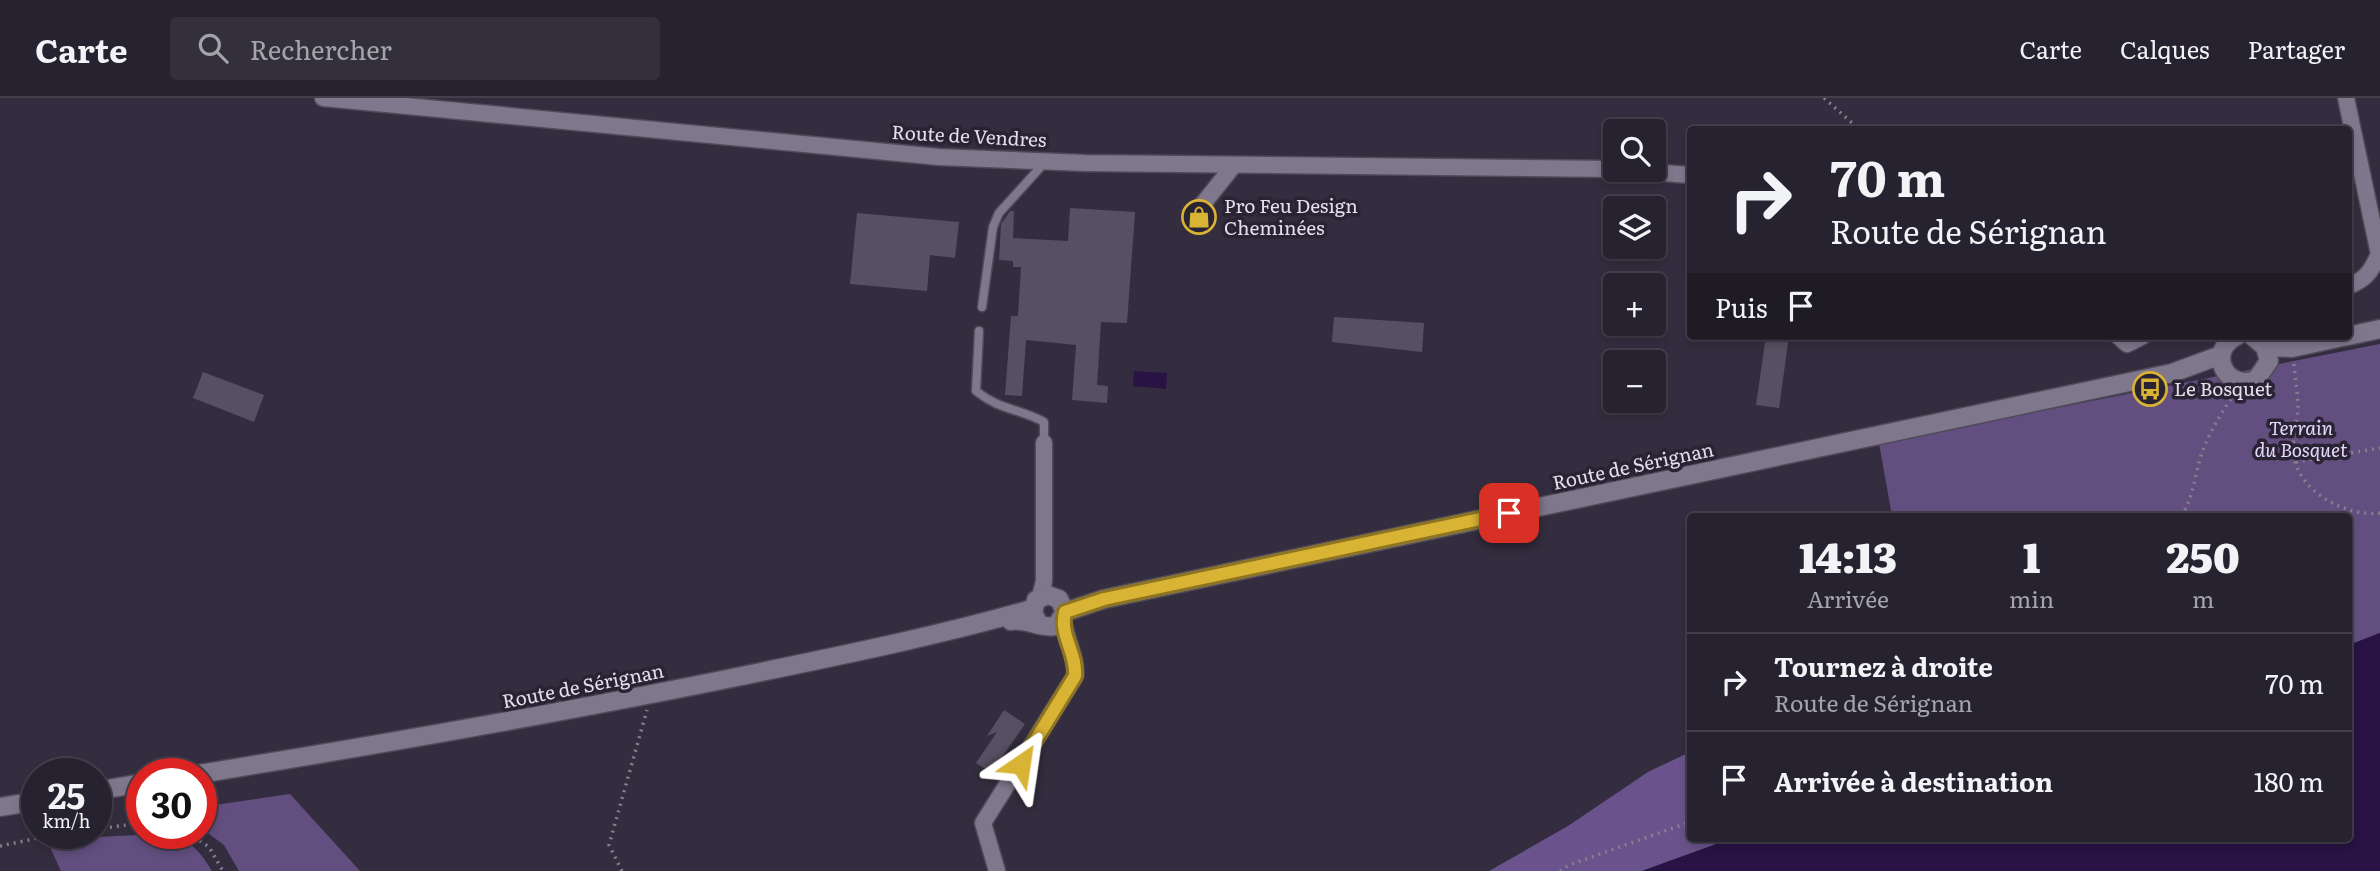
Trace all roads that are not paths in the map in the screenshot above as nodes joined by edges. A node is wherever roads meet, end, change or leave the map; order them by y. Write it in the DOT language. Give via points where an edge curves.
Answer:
graph roads {
  1 [pos="323,98"];
  2 [pos="2346,98"];
  3 [pos="2352,126"];
  4 [pos="2352,126"];
  5 [pos="1046,161"];
  6 [pos="1234,165"];
  7 [pos="1603,169"];
  8 [pos="1666,173"];
  9 [pos="1687,175"];
  10 [pos="1202,205"];
  11 [pos="2352,285"];
  12 [pos="982,307"];
  13 [pos="2380,330"];
  14 [pos="979,331"];
  15 [pos="2352,335"];
  16 [pos="2229,340"];
  17 [pos="2329,340"];
  18 [pos="2262,348"];
  19 [pos="2223,364"];
  20 [pos="1044,443"];
  21 [pos="1050,607"];
  22 [pos="217,771"];
  23 [pos="21,804"];
  24 [pos="0,807"];
  25 [pos="997,871"];
  1 -- 5 [label="street, Route de Vendres" via="939,157"];
  2 -- 4 [label="street"];
  3 -- 11 [label="street" via="2379,254 2371,272"];
  5 -- 6 [label="street, Route de Vendres"];
  5 -- 12 [label="lane" via="999,213"];
  6 -- 7 [label="street, Route de Vendres"];
  6 -- 10 [label="street"];
  8 -- 9 [label="street"];
  13 -- 15 [label="main road"];
  14 -- 20 [label="lane" via="976,391 1006,410 1044,422"];
  16 -- 19 [label="main road"];
  17 -- 18 [label="main road" via="2292,348"];
  18 -- 19 [label="main road" via="2256,380 2242,383"];
  19 -- 21 [label="main road, Route de Sérignan"];
  20 -- 21 [label="street"];
  21 -- 22 [label="main road, Route de Sérignan" via="651,694"];
  21 -- 25 [label="street" via="1076,666 1075,676 983,823"];
  23 -- 24 [label="main road"];
}
